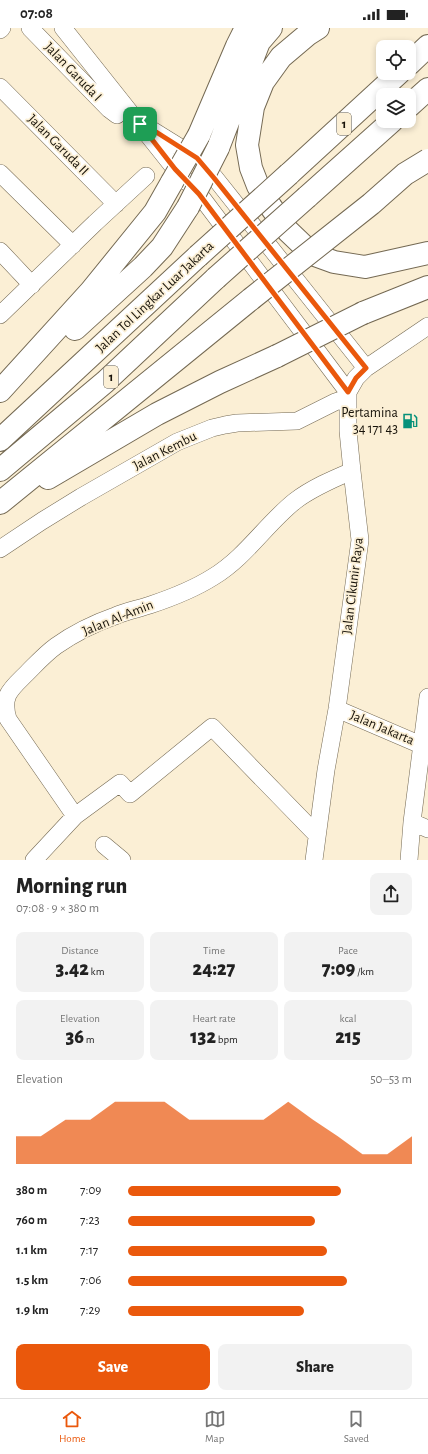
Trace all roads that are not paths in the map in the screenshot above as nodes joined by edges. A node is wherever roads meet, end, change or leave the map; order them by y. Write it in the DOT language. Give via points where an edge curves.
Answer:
graph roads {
  1 [pos="30,28"];
  2 [pos="63,28"];
  3 [pos="246,28"];
  4 [pos="271,28"];
  5 [pos="318,28"];
  6 [pos="428,46"];
  7 [pos="416,57"];
  8 [pos="391,80"];
  9 [pos="0,87"];
  10 [pos="428,89"];
  11 [pos="416,100"];
  12 [pos="117,115"];
  13 [pos="140,124"];
  14 [pos="384,128"];
  15 [pos="428,160"];
  16 [pos="0,173"];
  17 [pos="146,176"];
  18 [pos="214,178"];
  19 [pos="193,200"];
  20 [pos="116,204"];
  21 [pos="73,245"];
  22 [pos="0,251"];
  23 [pos="428,253"];
  24 [pos="32,285"];
  25 [pos="428,287"];
  26 [pos="0,315"];
  27 [pos="428,326"];
  28 [pos="366,368"];
  29 [pos="0,391"];
  30 [pos="348,395"];
  31 [pos="0,396"];
  32 [pos="0,440"];
  33 [pos="0,470"];
  34 [pos="352,471"];
  35 [pos="0,504"];
  36 [pos="0,550"];
  37 [pos="428,697"];
  38 [pos="337,709"];
  39 [pos="3,714"];
  40 [pos="425,746"];
  41 [pos="75,816"];
  42 [pos="412,822"];
  43 [pos="428,829"];
  44 [pos="317,834"];
  45 [pos="104,845"];
  46 [pos="34,860"];
  47 [pos="122,860"];
  48 [pos="314,860"];
  49 [pos="409,860"];
  1 -- 12 [label="street, Jalan Garuda I"];
  2 -- 13 [label="street"];
  3 -- 29 [label="highway, bridge" via="199,135 155,212 91,292"];
  4 -- 19 [label="highway, bridge" via="260,42 218,148"];
  5 -- 23 [label="highway" via="281,57 263,82 253,107 247,145 251,168 258,186 288,231 312,254 334,262 365,267"];
  6 -- 7 [label="highway"];
  8 -- 32 [label="highway, Jalan Tol Lingkar Luar Jakarta / 1, bridge"];
  9 -- 20 [label="street, Jalan Garuda II"];
  10 -- 11 [label="highway"];
  13 -- 18 [label="street" via="197,158"];
  13 -- 19 [label="street" via="175,169"];
  14 -- 33 [label="highway, Jalan Tol Lingkar Luar Jakarta / 1, bridge" via="216,278 105,382"];
  15 -- 35 [label="highway, bridge" via="405,174"];
  16 -- 21 [label="street"];
  17 -- 20 [label="street"];
  18 -- 19 [label="street"];
  18 -- 28 [label="street"];
  19 -- 30 [label="street"];
  19 -- 31 [label="highway" via="162,247 143,267 25,377"];
  20 -- 21 [label="street"];
  21 -- 24 [label="street"];
  22 -- 24 [label="street"];
  24 -- 26 [label="street"];
  25 -- 35 [label="highway, bridge" via="363,313 220,382 157,414"];
  27 -- 28 [label="street"];
  28 -- 30 [label="street" via="356,378"];
  30 -- 34 [label="street, Jalan Cikunir Raya"];
  30 -- 36 [label="street, Jalan Kembu" via="297,421 225,425 177,442 81,497"];
  34 -- 38 [label="street, Jalan Cikunir Raya" via="360,540"];
  34 -- 39 [label="street, Jalan Al-Amin" via="296,500 229,566 213,577 151,605 102,621 56,646 14,686 5,699"];
  37 -- 40 [label="street"];
  38 -- 40 [label="street, Jalan Jakarta"];
  38 -- 44 [label="street, Jalan Cikunir Raya"];
  39 -- 41 [label="street, Jalan Al-Amin"];
  40 -- 42 [label="street"];
  41 -- 44 [label="street" via="120,783 130,794 212,727"];
  41 -- 46 [label="street"];
  42 -- 43 [label="street"];
  42 -- 49 [label="street"];
  44 -- 48 [label="street, Jalan Cikunir Raya"];
  45 -- 47 [label="street"];
}
